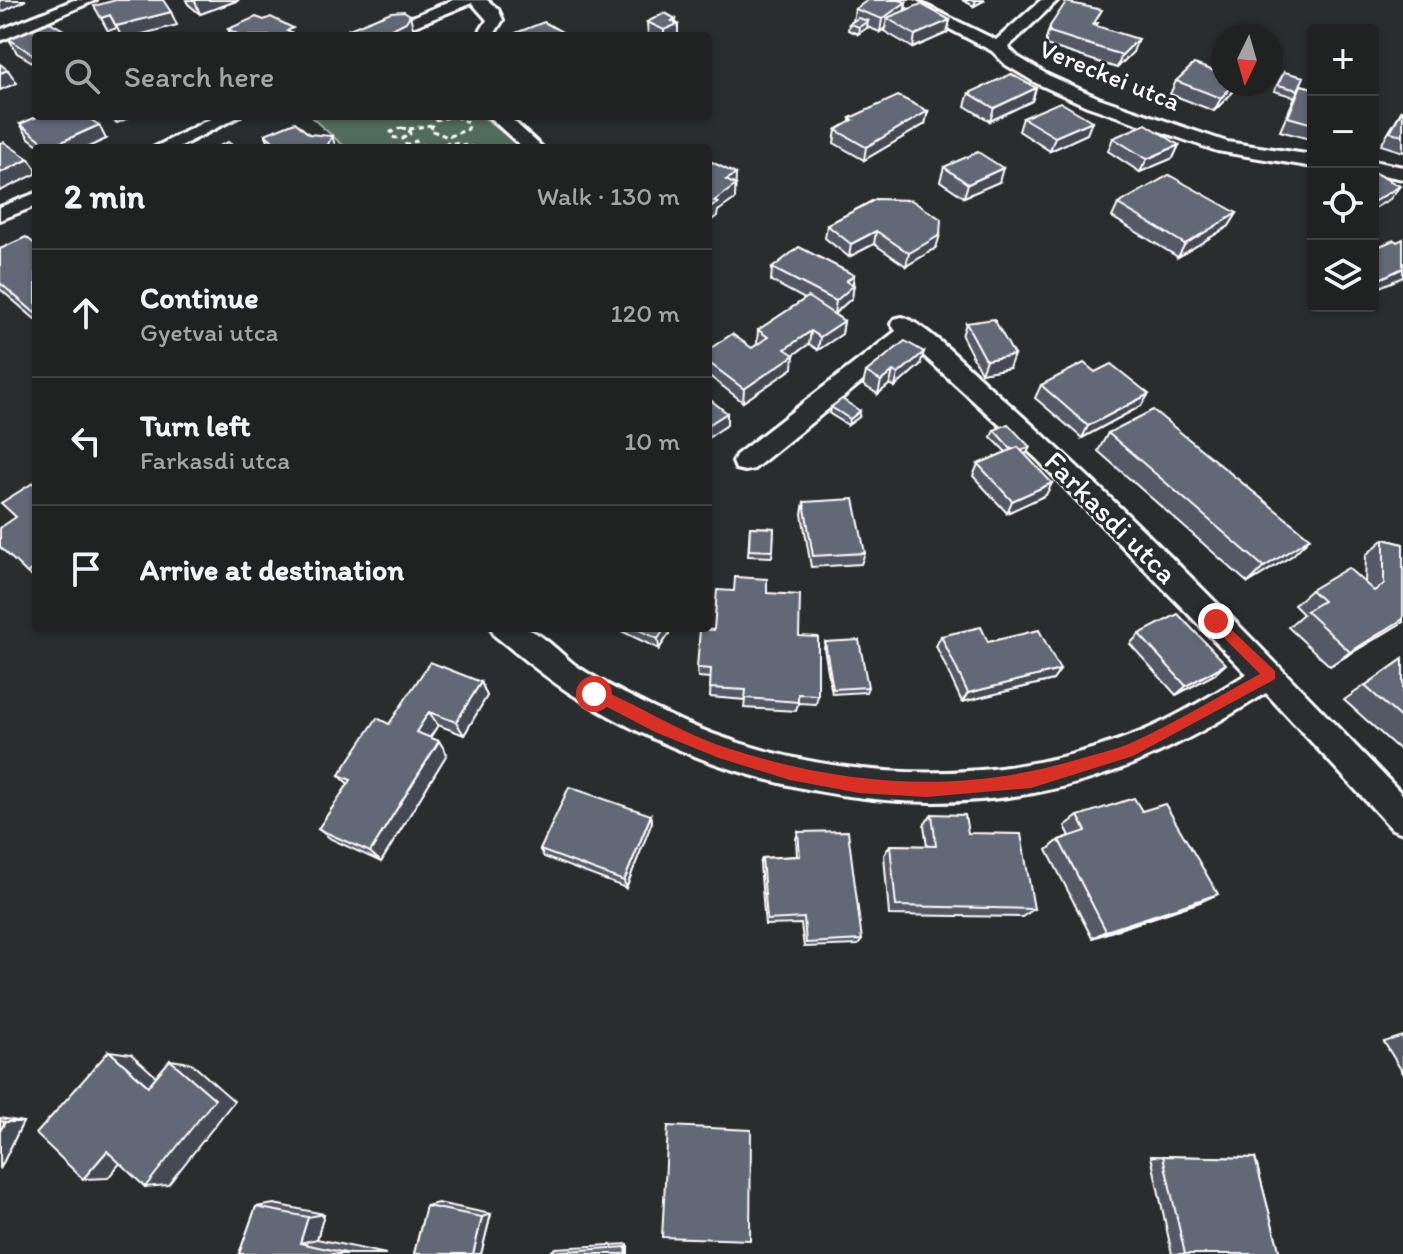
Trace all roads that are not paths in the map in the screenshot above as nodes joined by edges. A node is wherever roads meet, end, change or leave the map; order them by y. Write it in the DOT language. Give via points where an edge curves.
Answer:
graph roads {
  1 [pos="88,0"];
  2 [pos="467,0"];
  3 [pos="478,0"];
  4 [pos="902,0"];
  5 [pos="1050,0"];
  6 [pos="385,32"];
  7 [pos="488,32"];
  8 [pos="0,36"];
  9 [pos="998,47"];
  10 [pos="222,120"];
  11 [pos="502,120"];
  12 [pos="171,144"];
  13 [pos="529,144"];
  14 [pos="1307,160"];
  15 [pos="1378,168"];
  16 [pos="1403,173"];
  17 [pos="32,201"];
  18 [pos="0,214"];
  19 [pos="745,462"];
  20 [pos="510,632"];
  21 [pos="1270,675"];
  22 [pos="1403,818"];
  1 -- 8 [label="street"];
  2 -- 6 [label="street"];
  3 -- 7 [label="street" via="495,20"];
  4 -- 9 [label="street, Vereckei utca"];
  5 -- 9 [label="street"];
  9 -- 14 [label="street, Vereckei utca" via="1042,79 1093,102 1224,147"];
  10 -- 12 [label="street"];
  11 -- 13 [label="street"];
  15 -- 16 [label="street"];
  17 -- 18 [label="street"];
  19 -- 21 [label="street, Farkasdi utca" via="906,328 1010,417"];
  20 -- 21 [label="street" via="594,694 660,728 738,758 859,786 926,790 1031,781 1133,749"];
  21 -- 22 [label="street, Farkasdi utca"];
}
